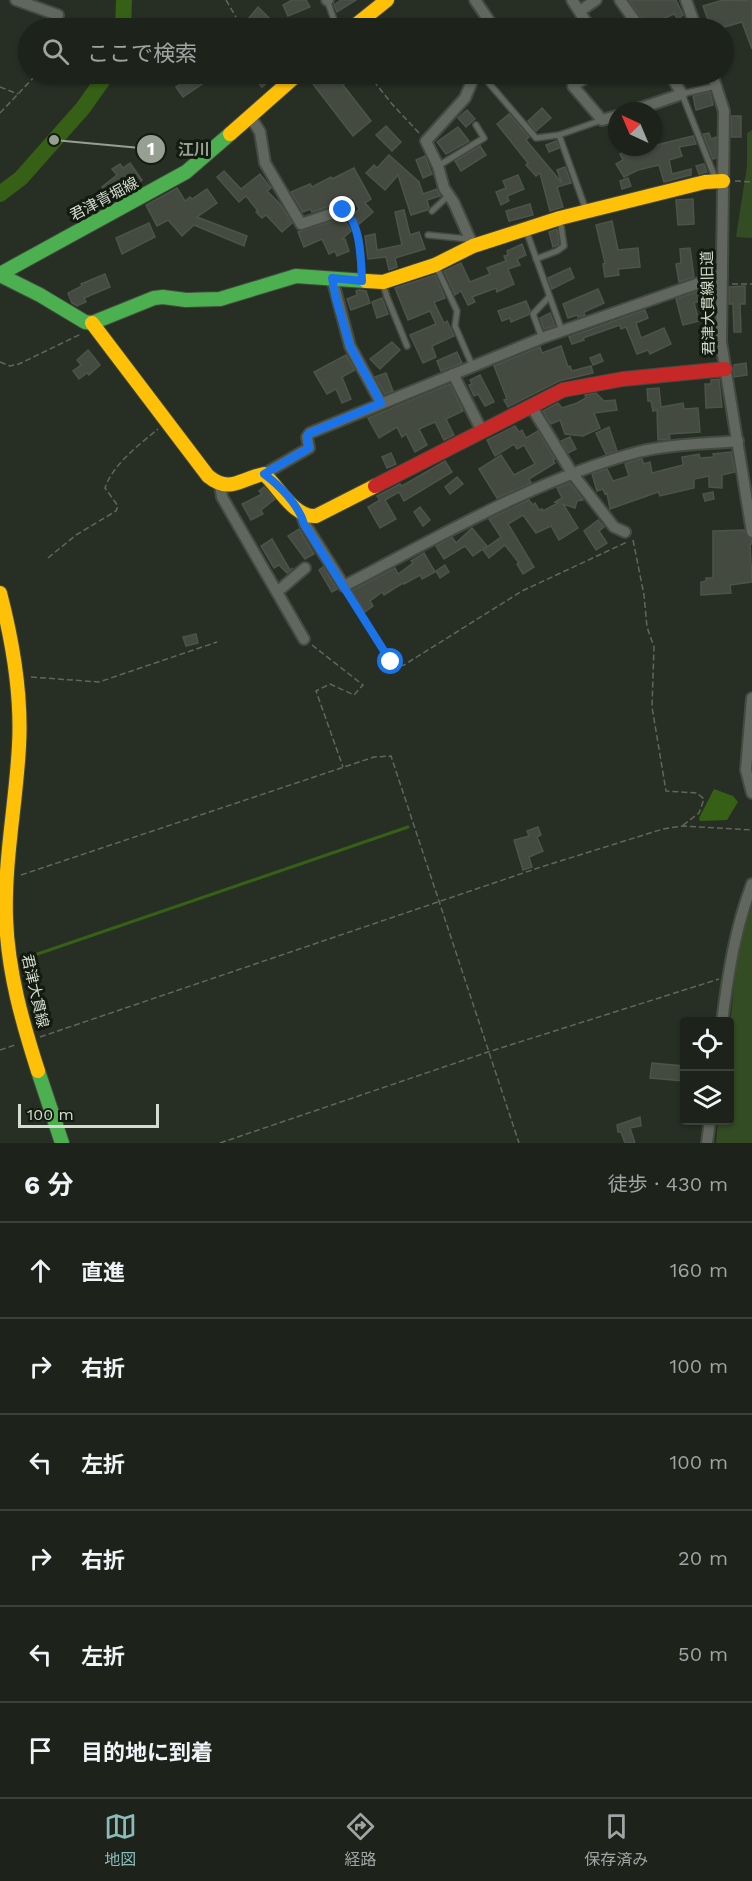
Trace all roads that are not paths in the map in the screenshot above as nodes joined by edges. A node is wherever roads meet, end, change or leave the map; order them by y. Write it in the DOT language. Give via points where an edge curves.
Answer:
graph roads {
  1 [pos="16,0"];
  2 [pos="327,0"];
  3 [pos="387,0"];
  4 [pos="475,0"];
  5 [pos="572,0"];
  6 [pos="596,0"];
  7 [pos="620,0"];
  8 [pos="686,0"];
  9 [pos="580,11"];
  10 [pos="58,15"];
  11 [pos="333,18"];
  12 [pos="364,18"];
  13 [pos="487,18"];
  14 [pos="585,18"];
  15 [pos="633,18"];
  16 [pos="692,18"];
  17 [pos="284,84"];
  18 [pos="471,84"];
  19 [pos="490,84"];
  20 [pos="576,84"];
  21 [pos="676,84"];
  22 [pos="717,86"];
  23 [pos="682,94"];
  24 [pos="658,102"];
  25 [pos="250,116"];
  26 [pos="608,118"];
  27 [pos="602,120"];
  28 [pos="476,126"];
  29 [pos="559,135"];
  30 [pos="438,166"];
  31 [pos="719,181"];
  32 [pos="448,195"];
  33 [pos="343,210"];
  34 [pos="432,211"];
  35 [pos="586,211"];
  36 [pos="560,218"];
  37 [pos="525,228"];
  38 [pos="428,235"];
  39 [pos="471,242"];
  40 [pos="536,260"];
  41 [pos="435,265"];
  42 [pos="0,275"];
  43 [pos="332,278"];
  44 [pos="722,280"];
  45 [pos="362,281"];
  46 [pos="383,282"];
  47 [pos="549,297"];
  48 [pos="93,324"];
  49 [pos="562,332"];
  50 [pos="542,338"];
  51 [pos="407,346"];
  52 [pos="472,366"];
  53 [pos="725,369"];
  54 [pos="453,374"];
  55 [pos="381,403"];
  56 [pos="531,406"];
  57 [pos="482,431"];
  58 [pos="738,441"];
  59 [pos="572,473"];
  60 [pos="264,474"];
  61 [pos="220,485"];
  62 [pos="302,514"];
  63 [pos="625,532"];
  64 [pos="752,532"];
  65 [pos="304,568"];
  66 [pos="277,592"];
  67 [pos="0,593"];
  68 [pos="304,639"];
  69 [pos="752,698"];
  70 [pos="752,793"];
  71 [pos="3,880"];
  72 [pos="752,884"];
  73 [pos="723,1017"];
  74 [pos="709,1125"];
  75 [pos="62,1143"];
  76 [pos="707,1143"];
  1 -- 10 [label="street"];
  2 -- 11 [label="lane"];
  3 -- 12 [label="street"];
  4 -- 13 [label="street"];
  5 -- 9 [label="street"];
  6 -- 9 [label="street"];
  7 -- 15 [label="street"];
  8 -- 16 [label="street"];
  9 -- 14 [label="street"];
  17 -- 25 [label="street, 君津青堀線"];
  18 -- 30 [label="street" via="465,98 426,141"];
  19 -- 29 [label="lane" via="536,138"];
  20 -- 27 [label="street" via="573,86"];
  21 -- 23 [label="street"];
  22 -- 23 [label="lane"];
  22 -- 31 [label="street, 君津大貫線旧道" via="724,111"];
  23 -- 24 [label="street"];
  23 -- 31 [label="lane"];
  25 -- 33 [label="street" via="260,132 265,163 301,225"];
  25 -- 42 [label="street, 君津青堀線" via="186,172"];
  26 -- 27 [label="street"];
  27 -- 29 [label="lane"];
  28 -- 30 [label="lane" via="484,138"];
  29 -- 35 [label="lane"];
  30 -- 32 [label="street"];
  31 -- 35 [label="street"];
  31 -- 44 [label="street, 君津大貫線旧道"];
  32 -- 34 [label="lane"];
  32 -- 39 [label="street"];
  33 -- 45 [label="lane" via="357,235"];
  35 -- 36 [label="street"];
  36 -- 37 [label="street"];
  36 -- 40 [label="lane" via="564,246"];
  37 -- 39 [label="street"];
  37 -- 40 [label="lane"];
  38 -- 39 [label="lane"];
  39 -- 41 [label="street"];
  40 -- 47 [label="lane"];
  41 -- 46 [label="street"];
  41 -- 52 [label="lane" via="457,311 455,327"];
  42 -- 48 [label="street"];
  43 -- 45 [label="street"];
  43 -- 48 [label="street" via="296,276 220,300 154,298"];
  43 -- 55 [label="street" via="350,346"];
  44 -- 49 [label="street"];
  44 -- 53 [label="street, 君津大貫線旧道" via="721,342"];
  45 -- 46 [label="street"];
  46 -- 51 [label="lane"];
  47 -- 49 [label="lane"];
  47 -- 50 [label="lane" via="533,314"];
  48 -- 61 [label="street" via="200,467"];
  49 -- 50 [label="street"];
  50 -- 52 [label="street"];
  52 -- 54 [label="street"];
  53 -- 56 [label="street" via="579,386"];
  53 -- 58 [label="street, 君津大貫線旧道"];
  54 -- 55 [label="street"];
  54 -- 57 [label="street"];
  55 -- 60 [label="street" via="308,434 309,448"];
  56 -- 57 [label="street"];
  56 -- 59 [label="street"];
  57 -- 62 [label="street" via="316,516"];
  58 -- 59 [label="street" via="639,452"];
  58 -- 64 [label="street, 君津大貫線旧道"];
  59 -- 62 [label="street" via="344,586 304,524"];
  59 -- 63 [label="street" via="614,527"];
  60 -- 61 [label="street"];
  60 -- 62 [label="street"];
  61 -- 66 [label="street" via="222,497"];
  65 -- 66 [label="street"];
  66 -- 68 [label="street"];
  67 -- 71 [label="street, 君津大貫線" via="14,649 19,745"];
  69 -- 70 [label="street" via="747,770"];
  71 -- 75 [label="street, 君津大貫線" via="12,978"];
  72 -- 73 [label="street" via="740,916"];
  74 -- 76 [label="street"];
}
